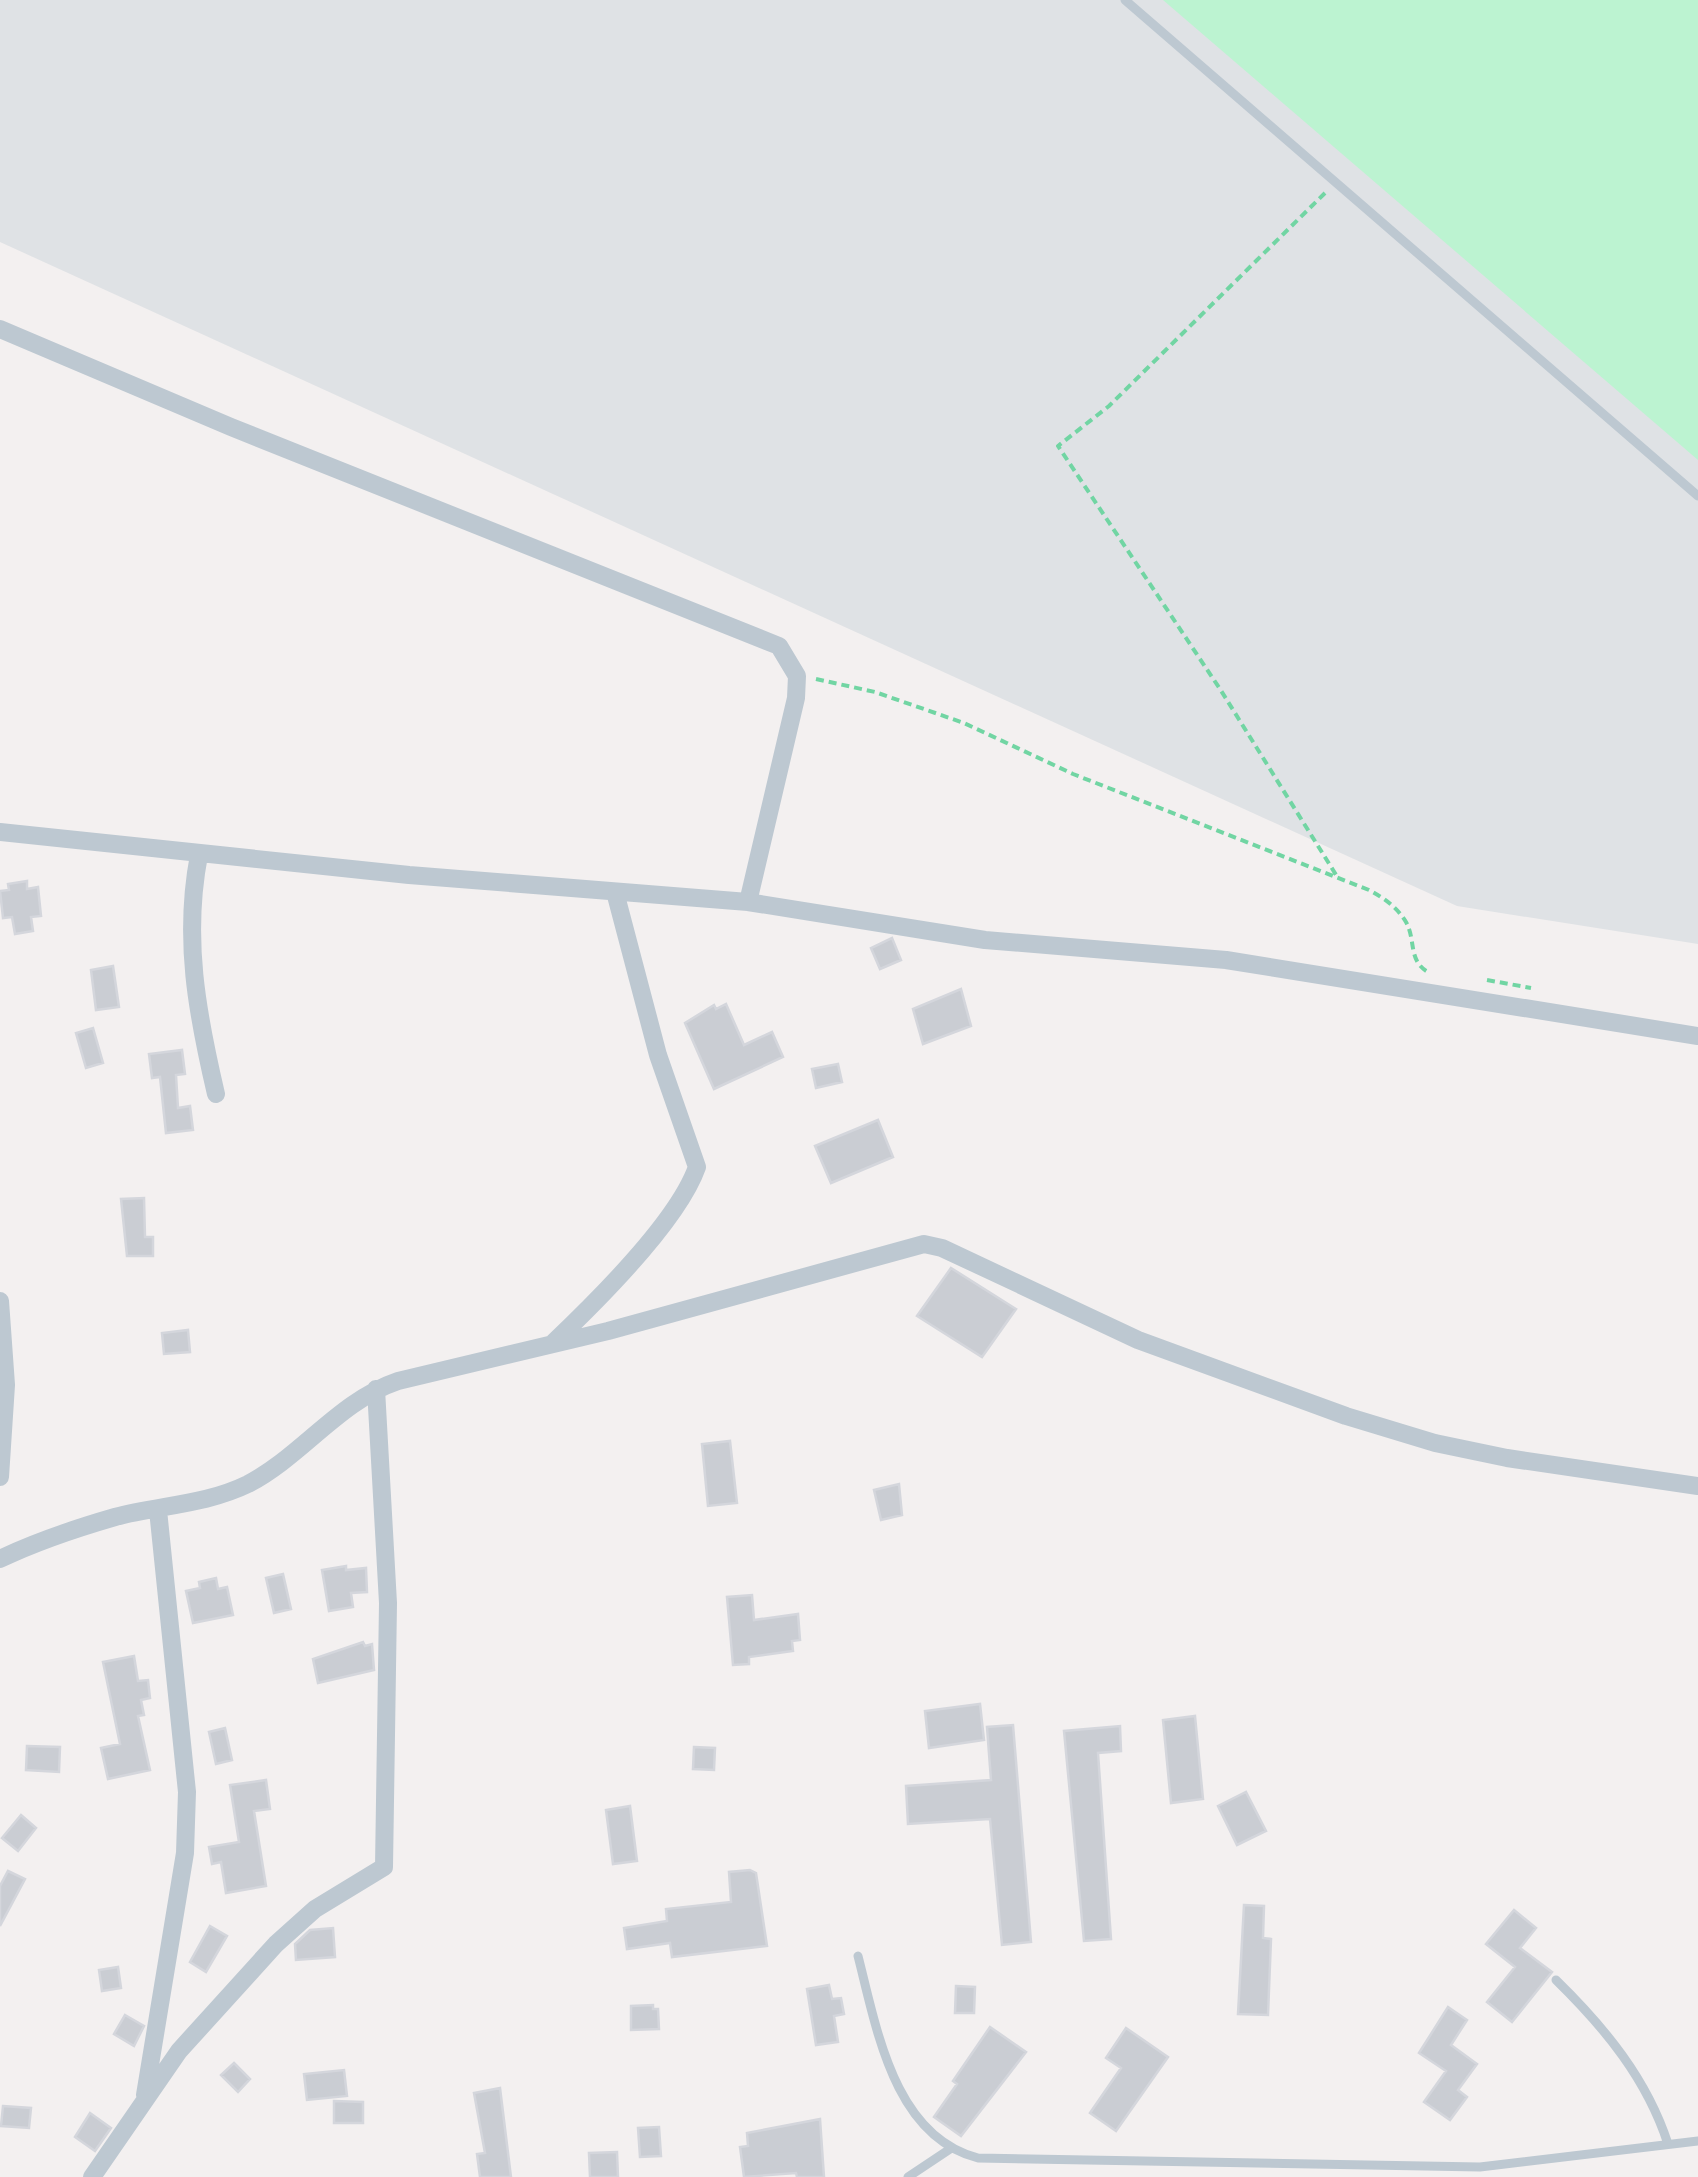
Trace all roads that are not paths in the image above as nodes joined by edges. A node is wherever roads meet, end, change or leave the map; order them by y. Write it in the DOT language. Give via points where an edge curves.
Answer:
graph roads {
  1 [pos="1126,0"];
  2 [pos="0,328"];
  3 [pos="1698,496"];
  4 [pos="0,832"];
  5 [pos="199,854"];
  6 [pos="616,892"];
  7 [pos="748,902"];
  8 [pos="1698,1036"];
  9 [pos="216,1094"];
  10 [pos="0,1301"];
  11 [pos="554,1342"];
  12 [pos="376,1390"];
  13 [pos="0,1477"];
  14 [pos="1698,1486"];
  15 [pos="158,1510"];
  16 [pos="0,1559"];
  17 [pos="858,1956"];
  18 [pos="1556,1980"];
  19 [pos="144,2100"];
  20 [pos="1698,2141"];
  21 [pos="1668,2144"];
  22 [pos="950,2149"];
  23 [pos="1219,2162"];
  24 [pos="92,2177"];
  25 [pos="908,2177"];
  26 [pos="1220,2177"];
  1 -- 3 [label="lane"];
  2 -- 7 [label="street" via="779,646 797,676"];
  4 -- 5 [label="street"];
  5 -- 6 [label="street"];
  5 -- 9 [label="street" via="190,959"];
  6 -- 7 [label="street"];
  6 -- 11 [label="street" via="658,1054 697,1167 632,1258"];
  7 -- 8 [label="street" via="986,940 1226,960"];
  10 -- 13 [label="street" via="6,1385"];
  11 -- 12 [label="street"];
  11 -- 14 [label="street" via="924,1244 1138,1340 1346,1416 1489,1454"];
  12 -- 15 [label="street" via="250,1482"];
  12 -- 19 [label="street" via="388,1603 384,1867 314,1910 276,1944"];
  15 -- 16 [label="street" via="117,1517"];
  15 -- 19 [label="street" via="187,1792 183,1869"];
  17 -- 22 [label="lane" via="894,2075 928,2134"];
  18 -- 21 [label="lane" via="1634,2070"];
  19 -- 24 [label="street"];
  20 -- 21 [label="lane"];
  21 -- 23 [label="lane" via="1480,2167"];
  22 -- 23 [label="lane" via="978,2158"];
  22 -- 25 [label="lane"];
  23 -- 26 [label="lane"];
}
